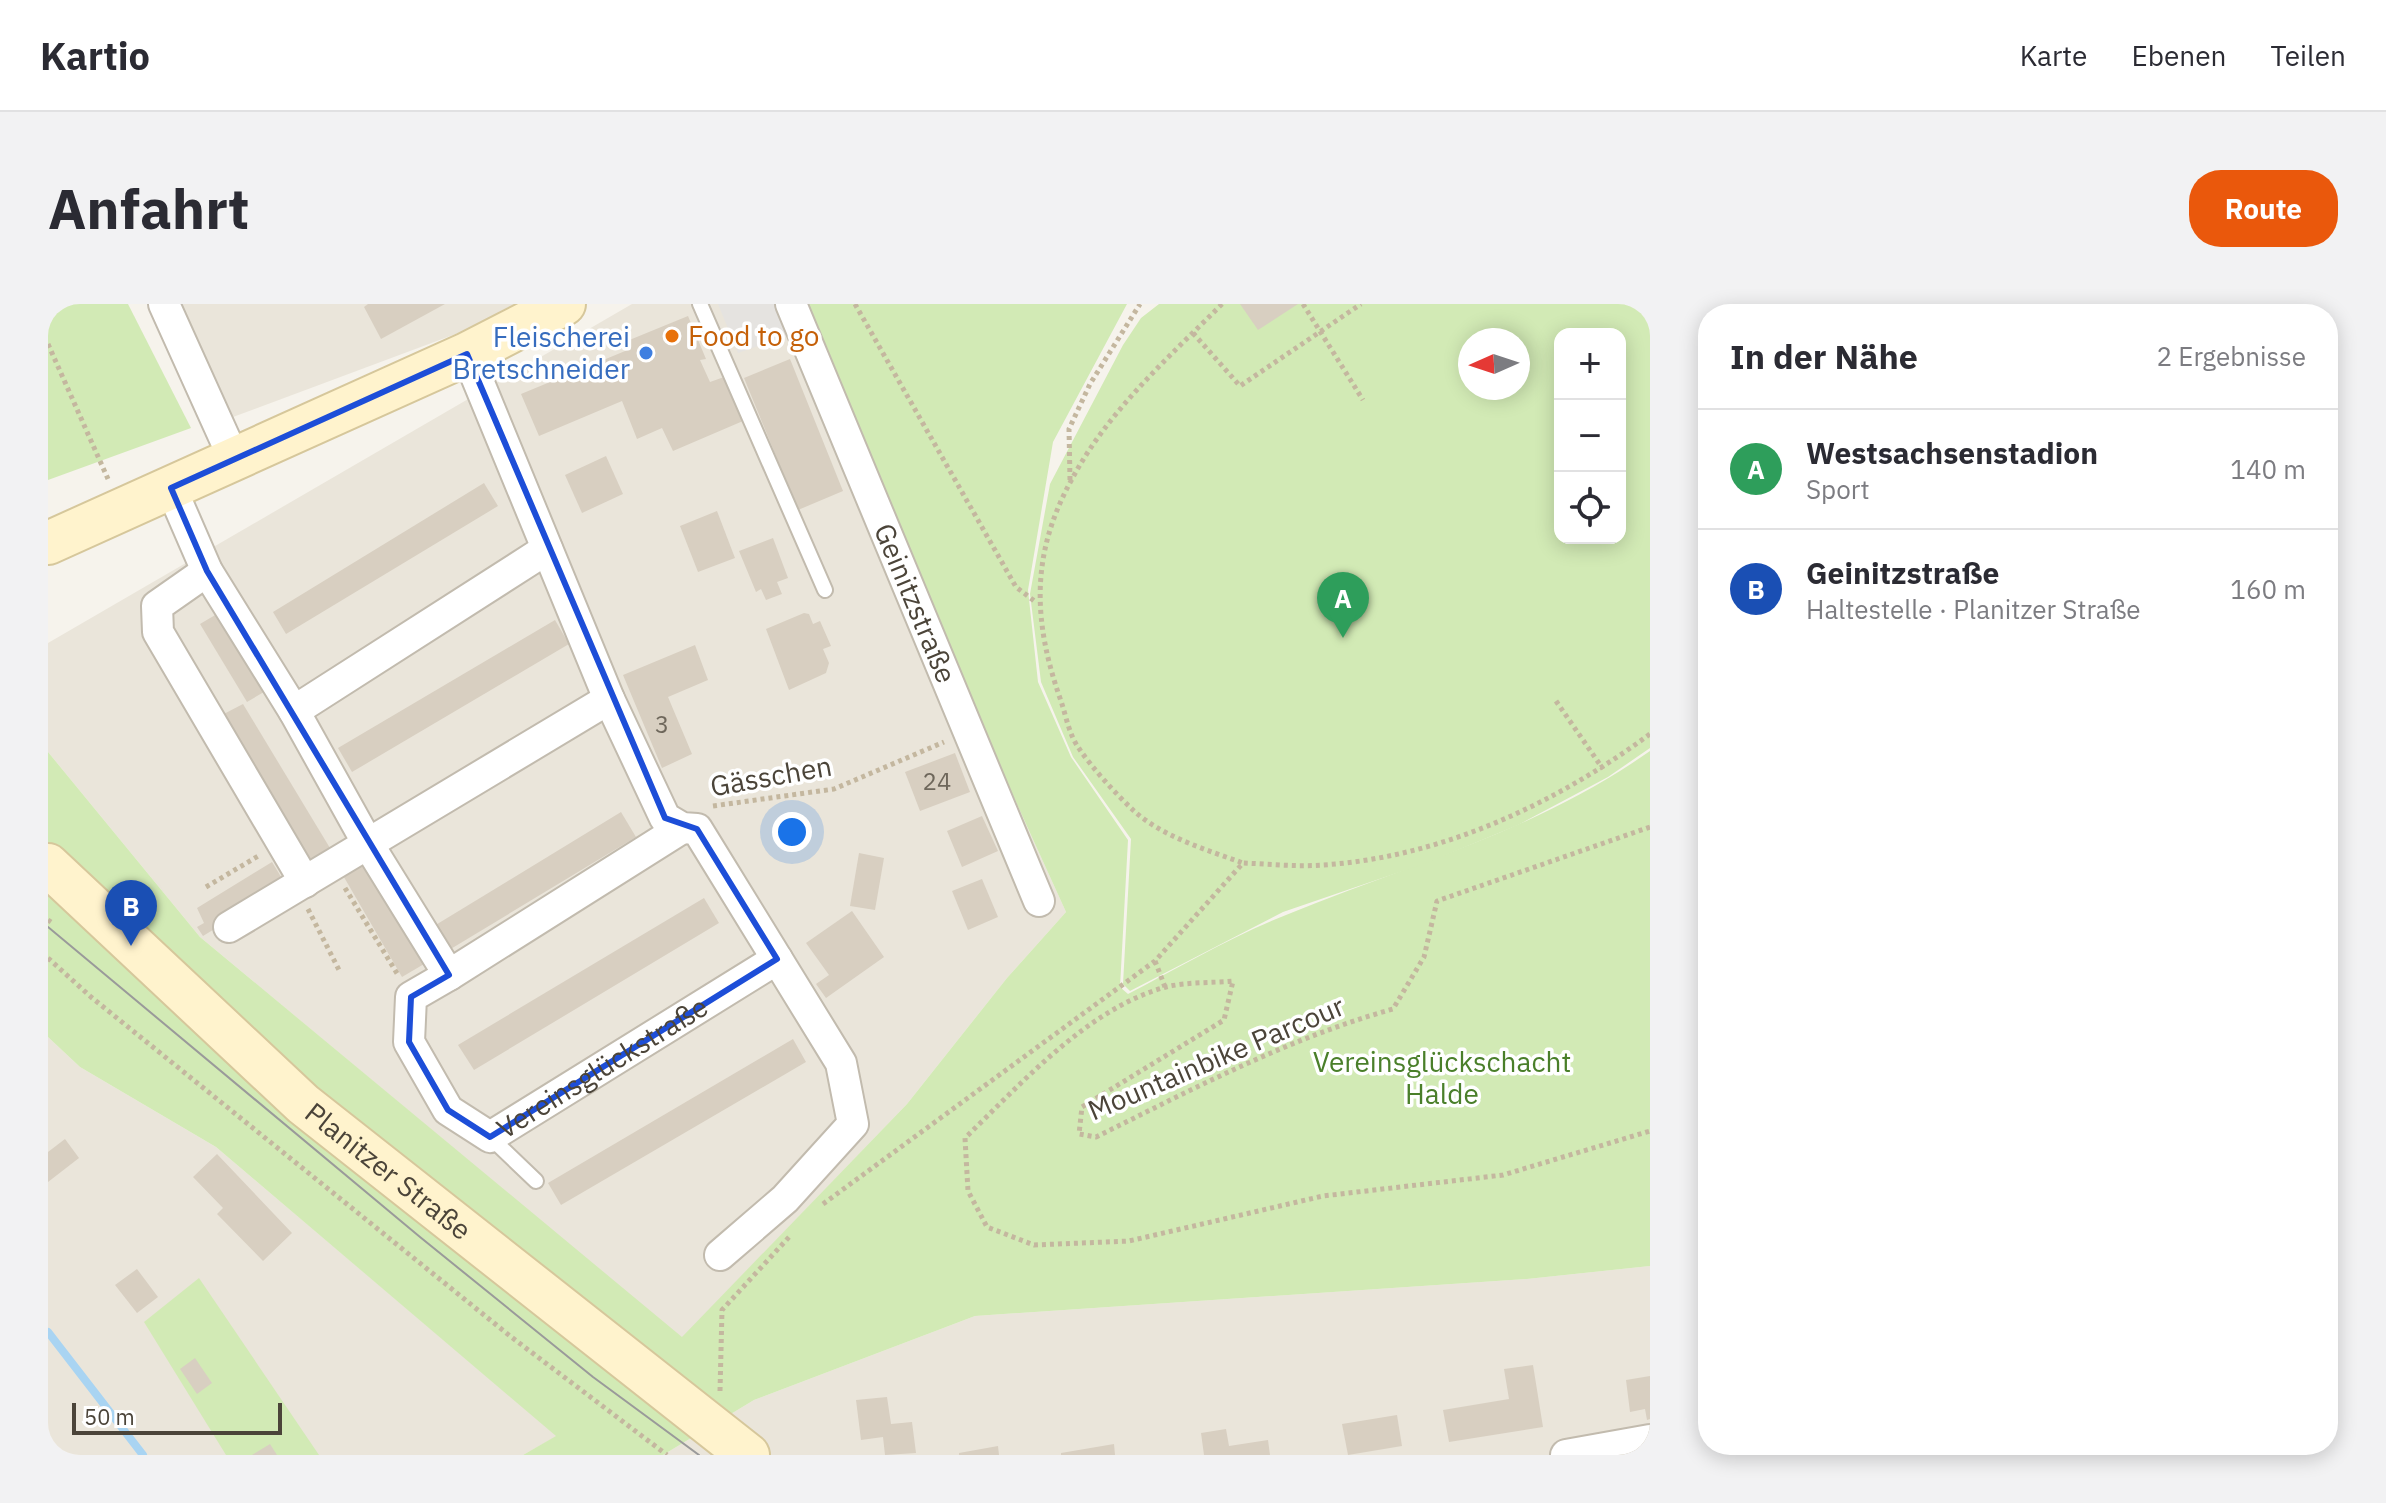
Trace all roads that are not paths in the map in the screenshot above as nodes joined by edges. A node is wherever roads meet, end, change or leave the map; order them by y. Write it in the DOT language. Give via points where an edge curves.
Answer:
graph roads {
  1 [pos="164,304"];
  2 [pos="564,304"];
  3 [pos="700,304"];
  4 [pos="791,304"];
  5 [pos="467,354"];
  6 [pos="234,459"];
  7 [pos="171,488"];
  8 [pos="48,543"];
  9 [pos="547,549"];
  10 [pos="207,571"];
  11 [pos="825,590"];
  12 [pos="609,699"];
  13 [pos="294,711"];
  14 [pos="673,823"];
  15 [pos="368,844"];
  16 [pos="48,865"];
  17 [pos="300,884"];
  18 [pos="1039,901"];
  19 [pos="229,927"];
  20 [pos="777,959"];
  21 [pos="449,975"];
  22 [pos="490,1137"];
  23 [pos="536,1181"];
  24 [pos="720,1255"];
  25 [pos="1650,1440"];
  26 [pos="735,1446"];
  27 [pos="1566,1455"];
  1 -- 6 [label="street"];
  2 -- 5 [label="main road"];
  3 -- 11 [label="lane"];
  4 -- 18 [label="street, Geinitzstraße"];
  5 -- 6 [label="main road"];
  5 -- 9 [label="street"];
  6 -- 7 [label="main road"];
  7 -- 8 [label="main road"];
  7 -- 10 [label="street"];
  9 -- 12 [label="street"];
  9 -- 13 [label="street"];
  10 -- 13 [label="street"];
  10 -- 17 [label="street" via="157,606 158,632 281,842"];
  12 -- 14 [label="street"];
  12 -- 15 [label="street"];
  13 -- 15 [label="street"];
  14 -- 20 [label="street" via="697,829"];
  14 -- 21 [label="street"];
  15 -- 17 [label="street"];
  15 -- 21 [label="street"];
  16 -- 26 [label="main road, Planitzer Straße" via="303,1104"];
  17 -- 19 [label="street"];
  20 -- 22 [label="street, Vereinsglückstraße"];
  20 -- 24 [label="street" via="841,1063 853,1124 785,1199"];
  21 -- 22 [label="street, Vereinsglückstraße" via="411,997 409,1042 448,1110"];
  22 -- 23 [label="lane"];
  25 -- 27 [label="street"];
}
